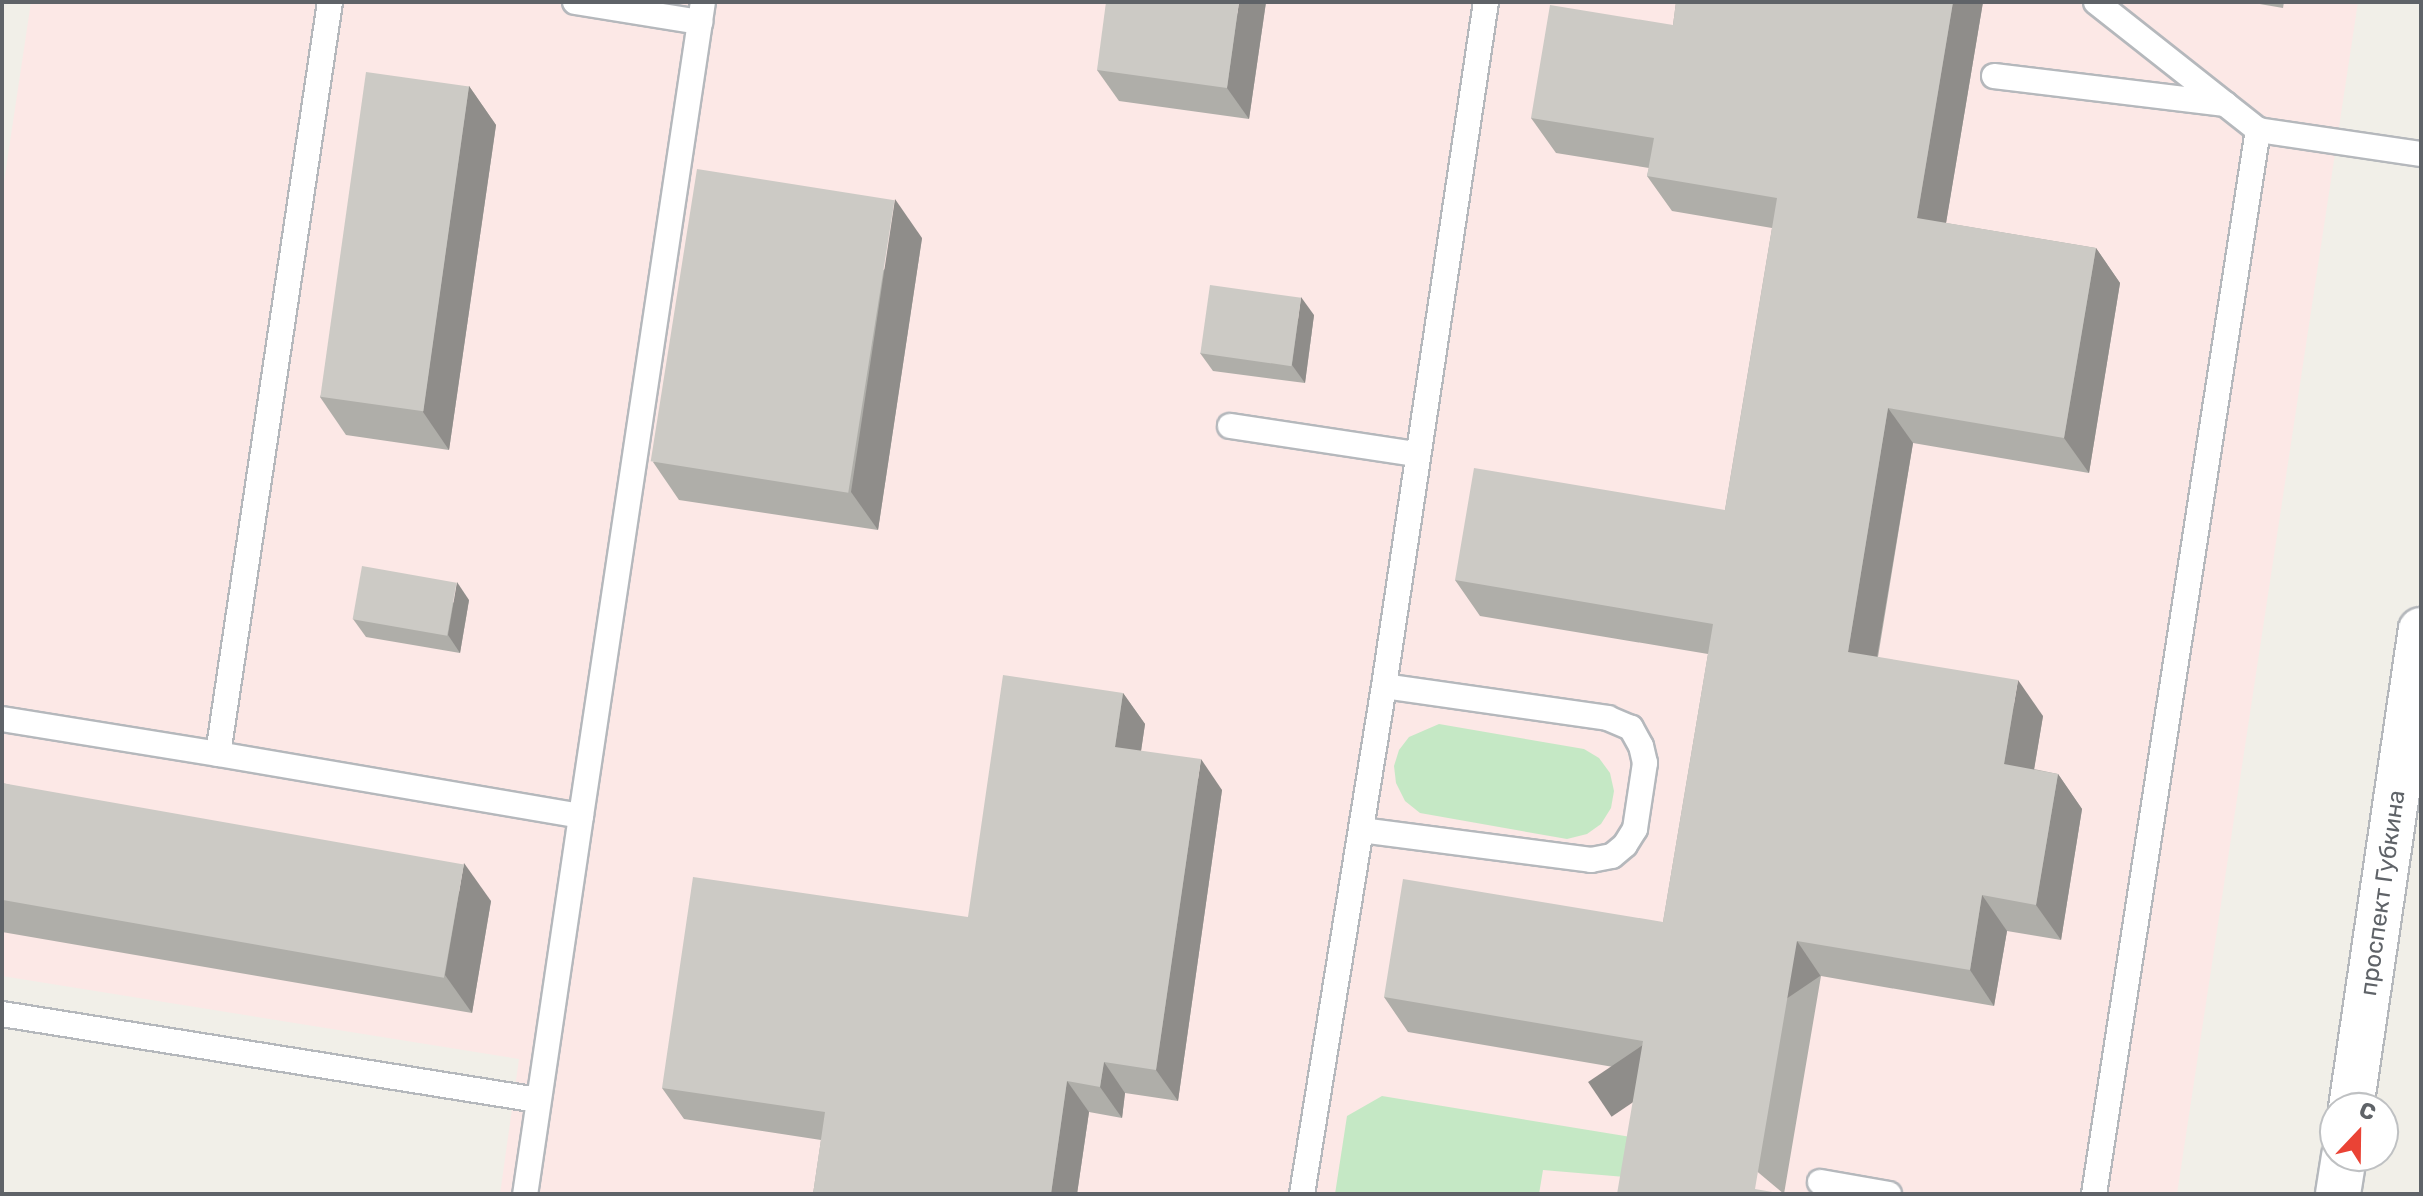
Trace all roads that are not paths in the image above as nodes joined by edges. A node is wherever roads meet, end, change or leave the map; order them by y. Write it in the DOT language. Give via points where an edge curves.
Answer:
graph roads {
  1 [pos="330,2"];
  2 [pos="575,2"];
  3 [pos="1486,2"];
  4 [pos="2096,2"];
  5 [pos="702,12"];
  6 [pos="1994,76"];
  7 [pos="2227,105"];
  8 [pos="2258,130"];
  9 [pos="2421,154"];
  10 [pos="1230,426"];
  11 [pos="1416,454"];
  12 [pos="2421,630"];
  13 [pos="1384,686"];
  14 [pos="2,719"];
  15 [pos="218,754"];
  16 [pos="581,816"];
  17 [pos="1361,830"];
  18 [pos="2,1014"];
  19 [pos="2353,1092"];
  20 [pos="538,1100"];
  21 [pos="2341,1172"];
  22 [pos="1820,1182"];
  23 [pos="525,1194"];
  24 [pos="1302,1194"];
  25 [pos="1889,1194"];
  26 [pos="2094,1194"];
  27 [pos="2338,1194"];
  1 -- 15 [label="lane"];
  2 -- 5 [label="lane"];
  3 -- 11 [label="lane"];
  4 -- 7 [label="lane"];
  5 -- 16 [label="lane"];
  6 -- 7 [label="lane"];
  7 -- 8 [label="lane"];
  8 -- 9 [label="lane"];
  8 -- 26 [label="lane"];
  10 -- 11 [label="lane"];
  11 -- 13 [label="lane"];
  12 -- 19 [label="street, проспект Губкина"];
  13 -- 17 [label="lane"];
  13 -- 17 [label="lane" via="1608,718 1631,728 1645,763 1635,829 1612,856 1591,860"];
  14 -- 15 [label="lane"];
  15 -- 16 [label="lane"];
  16 -- 20 [label="lane"];
  17 -- 24 [label="lane"];
  18 -- 20 [label="lane"];
  20 -- 23 [label="lane"];
  21 -- 27 [label="street"];
  22 -- 25 [label="lane"];
}
